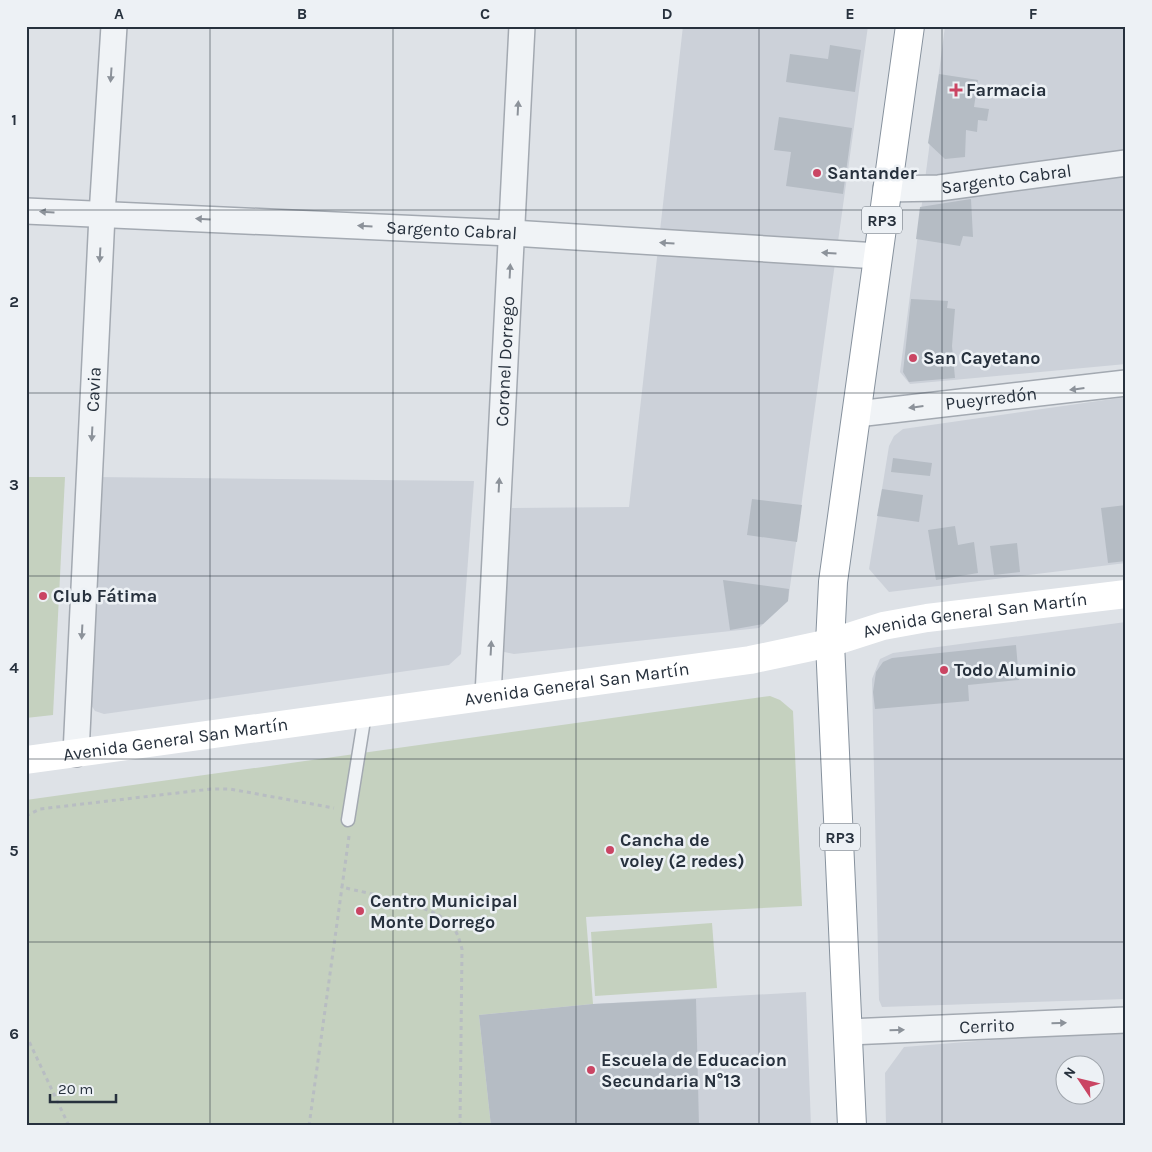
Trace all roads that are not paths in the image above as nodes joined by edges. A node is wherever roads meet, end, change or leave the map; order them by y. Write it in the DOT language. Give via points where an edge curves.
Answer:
graph roads {
  1 [pos="114,26"];
  2 [pos="522,26"];
  3 [pos="910,26"];
  4 [pos="1126,163"];
  5 [pos="886,188"];
  6 [pos="26,211"];
  7 [pos="102,215"];
  8 [pos="512,233"];
  9 [pos="878,256"];
  10 [pos="1126,383"];
  11 [pos="857,414"];
  12 [pos="1126,594"];
  13 [pos="830,643"];
  14 [pos="488,696"];
  15 [pos="366,714"];
  16 [pos="76,754"];
  17 [pos="26,760"];
  18 [pos="348,820"];
  19 [pos="1126,1020"];
  20 [pos="848,1032"];
  21 [pos="852,1126"];
  1 -- 7 [label="street, Cavia, one-way"];
  8 -- 2 [label="street, Coronel Dorrego, one-way"];
  3 -- 5 [label="main road, RP3"];
  4 -- 5 [label="street, Sargento Cabral" via="939,188"];
  5 -- 9 [label="main road, RP3"];
  7 -- 6 [label="street, Sargento Cabral, one-way"];
  8 -- 7 [label="street, Sargento Cabral, one-way"];
  7 -- 16 [label="street, Cavia, one-way"];
  9 -- 8 [label="street, Sargento Cabral, one-way"];
  14 -- 8 [label="street, Coronel Dorrego, one-way"];
  9 -- 11 [label="main road, RP3"];
  10 -- 11 [label="street, Pueyrredón, one-way"];
  11 -- 13 [label="main road, RP3" via="833,582"];
  12 -- 13 [label="main road, Avenida General San Martín" via="927,618 883,626"];
  13 -- 14 [label="main road, Avenida General San Martín" via="750,660"];
  13 -- 20 [label="main road, RP3"];
  14 -- 15 [label="main road, Avenida General San Martín"];
  15 -- 16 [label="main road, Avenida General San Martín"];
  15 -- 18 [label="lane"];
  16 -- 17 [label="main road, Avenida General San Martín"];
  20 -- 19 [label="street, Cerrito, one-way"];
  20 -- 21 [label="main road, RP3"];
}
